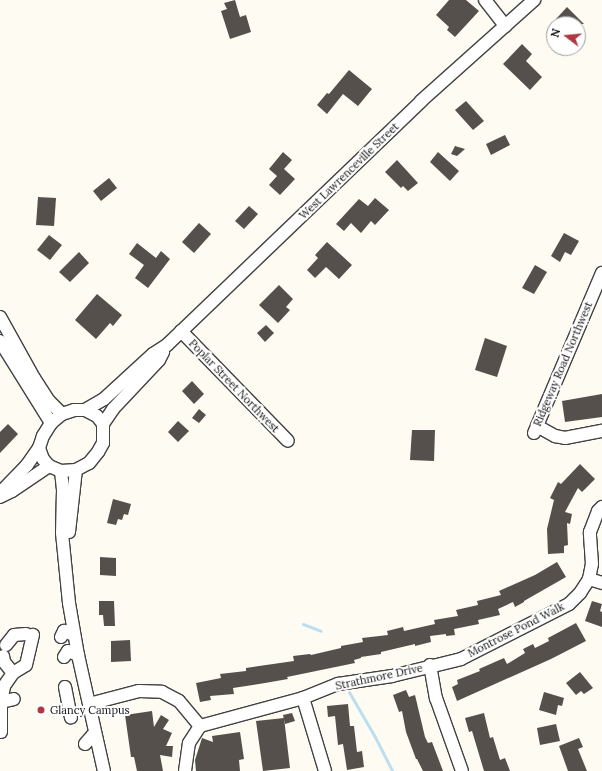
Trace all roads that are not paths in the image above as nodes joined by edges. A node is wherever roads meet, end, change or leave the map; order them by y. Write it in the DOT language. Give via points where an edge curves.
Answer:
graph roads {
  1 [pos="485,0"];
  2 [pos="534,0"];
  3 [pos="504,26"];
  4 [pos="602,273"];
  5 [pos="0,317"];
  6 [pos="181,331"];
  7 [pos="0,341"];
  8 [pos="167,345"];
  9 [pos="86,410"];
  10 [pos="62,414"];
  11 [pos="51,422"];
  12 [pos="103,424"];
  13 [pos="602,431"];
  14 [pos="288,441"];
  15 [pos="39,448"];
  16 [pos="49,466"];
  17 [pos="76,470"];
  18 [pos="61,471"];
  19 [pos="0,493"];
  20 [pos="0,497"];
  21 [pos="602,507"];
  22 [pos="64,560"];
  23 [pos="589,579"];
  24 [pos="602,583"];
  25 [pos="74,635"];
  26 [pos="61,637"];
  27 [pos="78,655"];
  28 [pos="64,657"];
  29 [pos="430,665"];
  30 [pos="12,673"];
  31 [pos="65,687"];
  32 [pos="303,698"];
  33 [pos="14,699"];
  34 [pos="1,702"];
  35 [pos="89,704"];
  36 [pos="71,717"];
  37 [pos="200,726"];
  38 [pos="1,732"];
  39 [pos="97,741"];
  40 [pos="85,744"];
  41 [pos="104,771"];
  42 [pos="185,771"];
  43 [pos="325,771"];
  44 [pos="462,771"];
  1 -- 3 [label="street"];
  2 -- 3 [label="street, West Lawrenceville Street"];
  3 -- 6 [label="street, West Lawrenceville Street"];
  4 -- 13 [label="street, Ridgeway Road Northwest" via="536,429 565,438"];
  5 -- 10 [label="street" via="34,378 49,401"];
  6 -- 8 [label="street, West Lawrenceville Street"];
  6 -- 14 [label="street, Poplar Street Northwest"];
  7 -- 11 [label="street"];
  8 -- 9 [label="street, West Lawrenceville Street" via="153,354 104,399"];
  8 -- 12 [label="street, West Lawrenceville Street" via="159,360 113,409"];
  9 -- 10 [label="street"];
  9 -- 12 [label="street" via="97,416"];
  10 -- 11 [label="street"];
  11 -- 15 [label="street"];
  12 -- 17 [label="street" via="103,443 98,452 89,463"];
  15 -- 16 [label="street"];
  15 -- 19 [label="street" via="27,465"];
  16 -- 18 [label="street"];
  16 -- 20 [label="street"];
  17 -- 18 [label="street"];
  17 -- 22 [label="street"];
  18 -- 22 [label="street"];
  21 -- 23 [label="street, Montrose Pond Walk" via="590,532 592,564"];
  22 -- 25 [label="street"];
  23 -- 24 [label="street"];
  23 -- 29 [label="street, Montrose Pond Walk" via="569,604 461,659"];
  25 -- 26 [label="street" via="64,631"];
  25 -- 27 [label="street"];
  27 -- 28 [label="street" via="68,651"];
  27 -- 35 [label="street"];
  29 -- 32 [label="street, Strathmore Drive" via="392,676 338,684"];
  29 -- 44 [label="street, Strathmore Drive" via="436,698"];
  30 -- 30 [label="street" via="26,665 30,634 14,635 4,651 4,662"];
  30 -- 34 [label="street" via="4,686"];
  31 -- 36 [label="street"];
  32 -- 37 [label="street, Strathmore Drive"];
  32 -- 43 [label="street"];
  33 -- 34 [label="street"];
  34 -- 38 [label="street"];
  35 -- 37 [label="street" via="139,691 162,692 179,701"];
  35 -- 39 [label="street"];
  37 -- 42 [label="street" via="189,744"];
  39 -- 40 [label="street" via="92,736"];
  39 -- 41 [label="street"];
}
